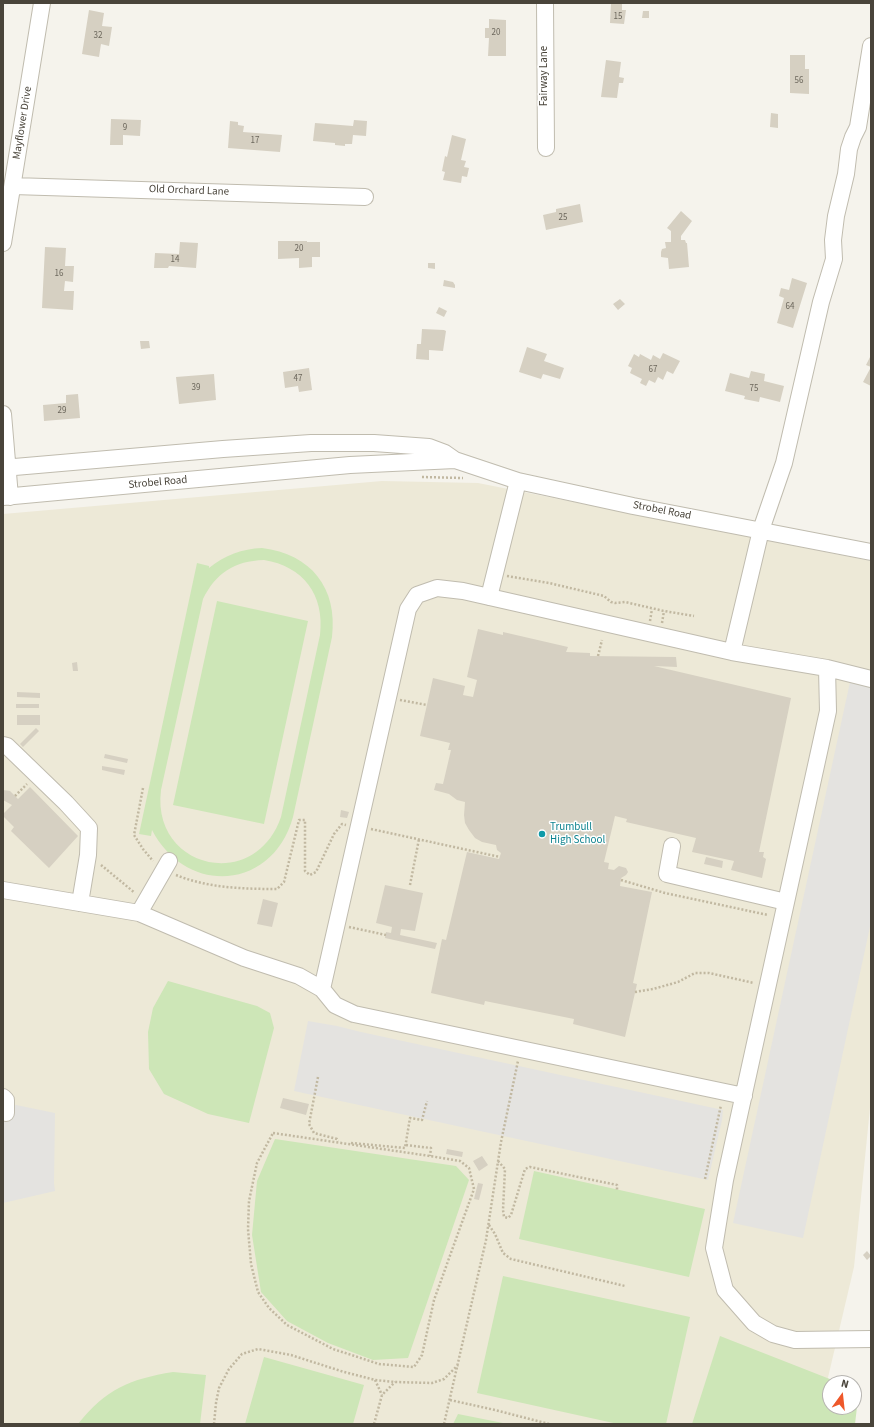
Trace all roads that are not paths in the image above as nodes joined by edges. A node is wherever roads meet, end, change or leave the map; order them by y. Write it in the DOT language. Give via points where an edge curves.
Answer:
graph roads {
  1 [pos="42,3"];
  2 [pos="545,3"];
  3 [pos="871,46"];
  4 [pos="546,148"];
  5 [pos="13,186"];
  6 [pos="365,197"];
  7 [pos="3,243"];
  8 [pos="3,414"];
  9 [pos="311,443"];
  10 [pos="455,460"];
  11 [pos="5,468"];
  12 [pos="313,468"];
  13 [pos="518,481"];
  14 [pos="6,497"];
  15 [pos="761,530"];
  16 [pos="871,552"];
  17 [pos="489,597"];
  18 [pos="732,652"];
  19 [pos="827,668"];
  20 [pos="871,679"];
  21 [pos="3,745"];
  22 [pos="672,846"];
  23 [pos="166,865"];
  24 [pos="3,890"];
  25 [pos="786,902"];
  26 [pos="80,903"];
  27 [pos="139,913"];
  28 [pos="322,989"];
  29 [pos="744,1096"];
  30 [pos="3,1097"];
  31 [pos="6,1113"];
  32 [pos="871,1339"];
  1 -- 5 [label="street, Mayflower Drive"];
  2 -- 4 [label="street, Fairway Lane"];
  3 -- 15 [label="street" via="858,127 849,149 836,216 834,259 821,302 784,463"];
  5 -- 6 [label="street, Old Orchard Lane"];
  5 -- 7 [label="street, Mayflower Drive"];
  8 -- 11 [label="street"];
  9 -- 10 [label="street, Strobel Road" via="374,443 429,447"];
  9 -- 11 [label="street, Strobel Road"];
  9 -- 12 [label="street"];
  10 -- 12 [label="street, Strobel Road"];
  10 -- 13 [label="street, Strobel Road"];
  11 -- 14 [label="street"];
  12 -- 14 [label="street, Strobel Road"];
  13 -- 15 [label="street, Strobel Road"];
  13 -- 17 [label="street"];
  15 -- 16 [label="street, Strobel Road"];
  15 -- 18 [label="street"];
  17 -- 18 [label="street"];
  17 -- 28 [label="street" via="437,588 417,595 408,609"];
  18 -- 19 [label="street"];
  19 -- 20 [label="street"];
  19 -- 25 [label="street" via="828,711"];
  21 -- 26 [label="street" via="7,746 89,828 88,855"];
  22 -- 25 [label="street" via="668,874"];
  23 -- 27 [label="street"];
  24 -- 26 [label="street"];
  25 -- 29 [label="street"];
  26 -- 27 [label="street"];
  27 -- 28 [label="street" via="244,958 299,976"];
  28 -- 29 [label="street" via="335,1005 354,1014"];
  29 -- 32 [label="street" via="725,1180 714,1248 725,1290 754,1323 773,1334 795,1340"];
  30 -- 31 [label="street" via="6,1100"];
}
